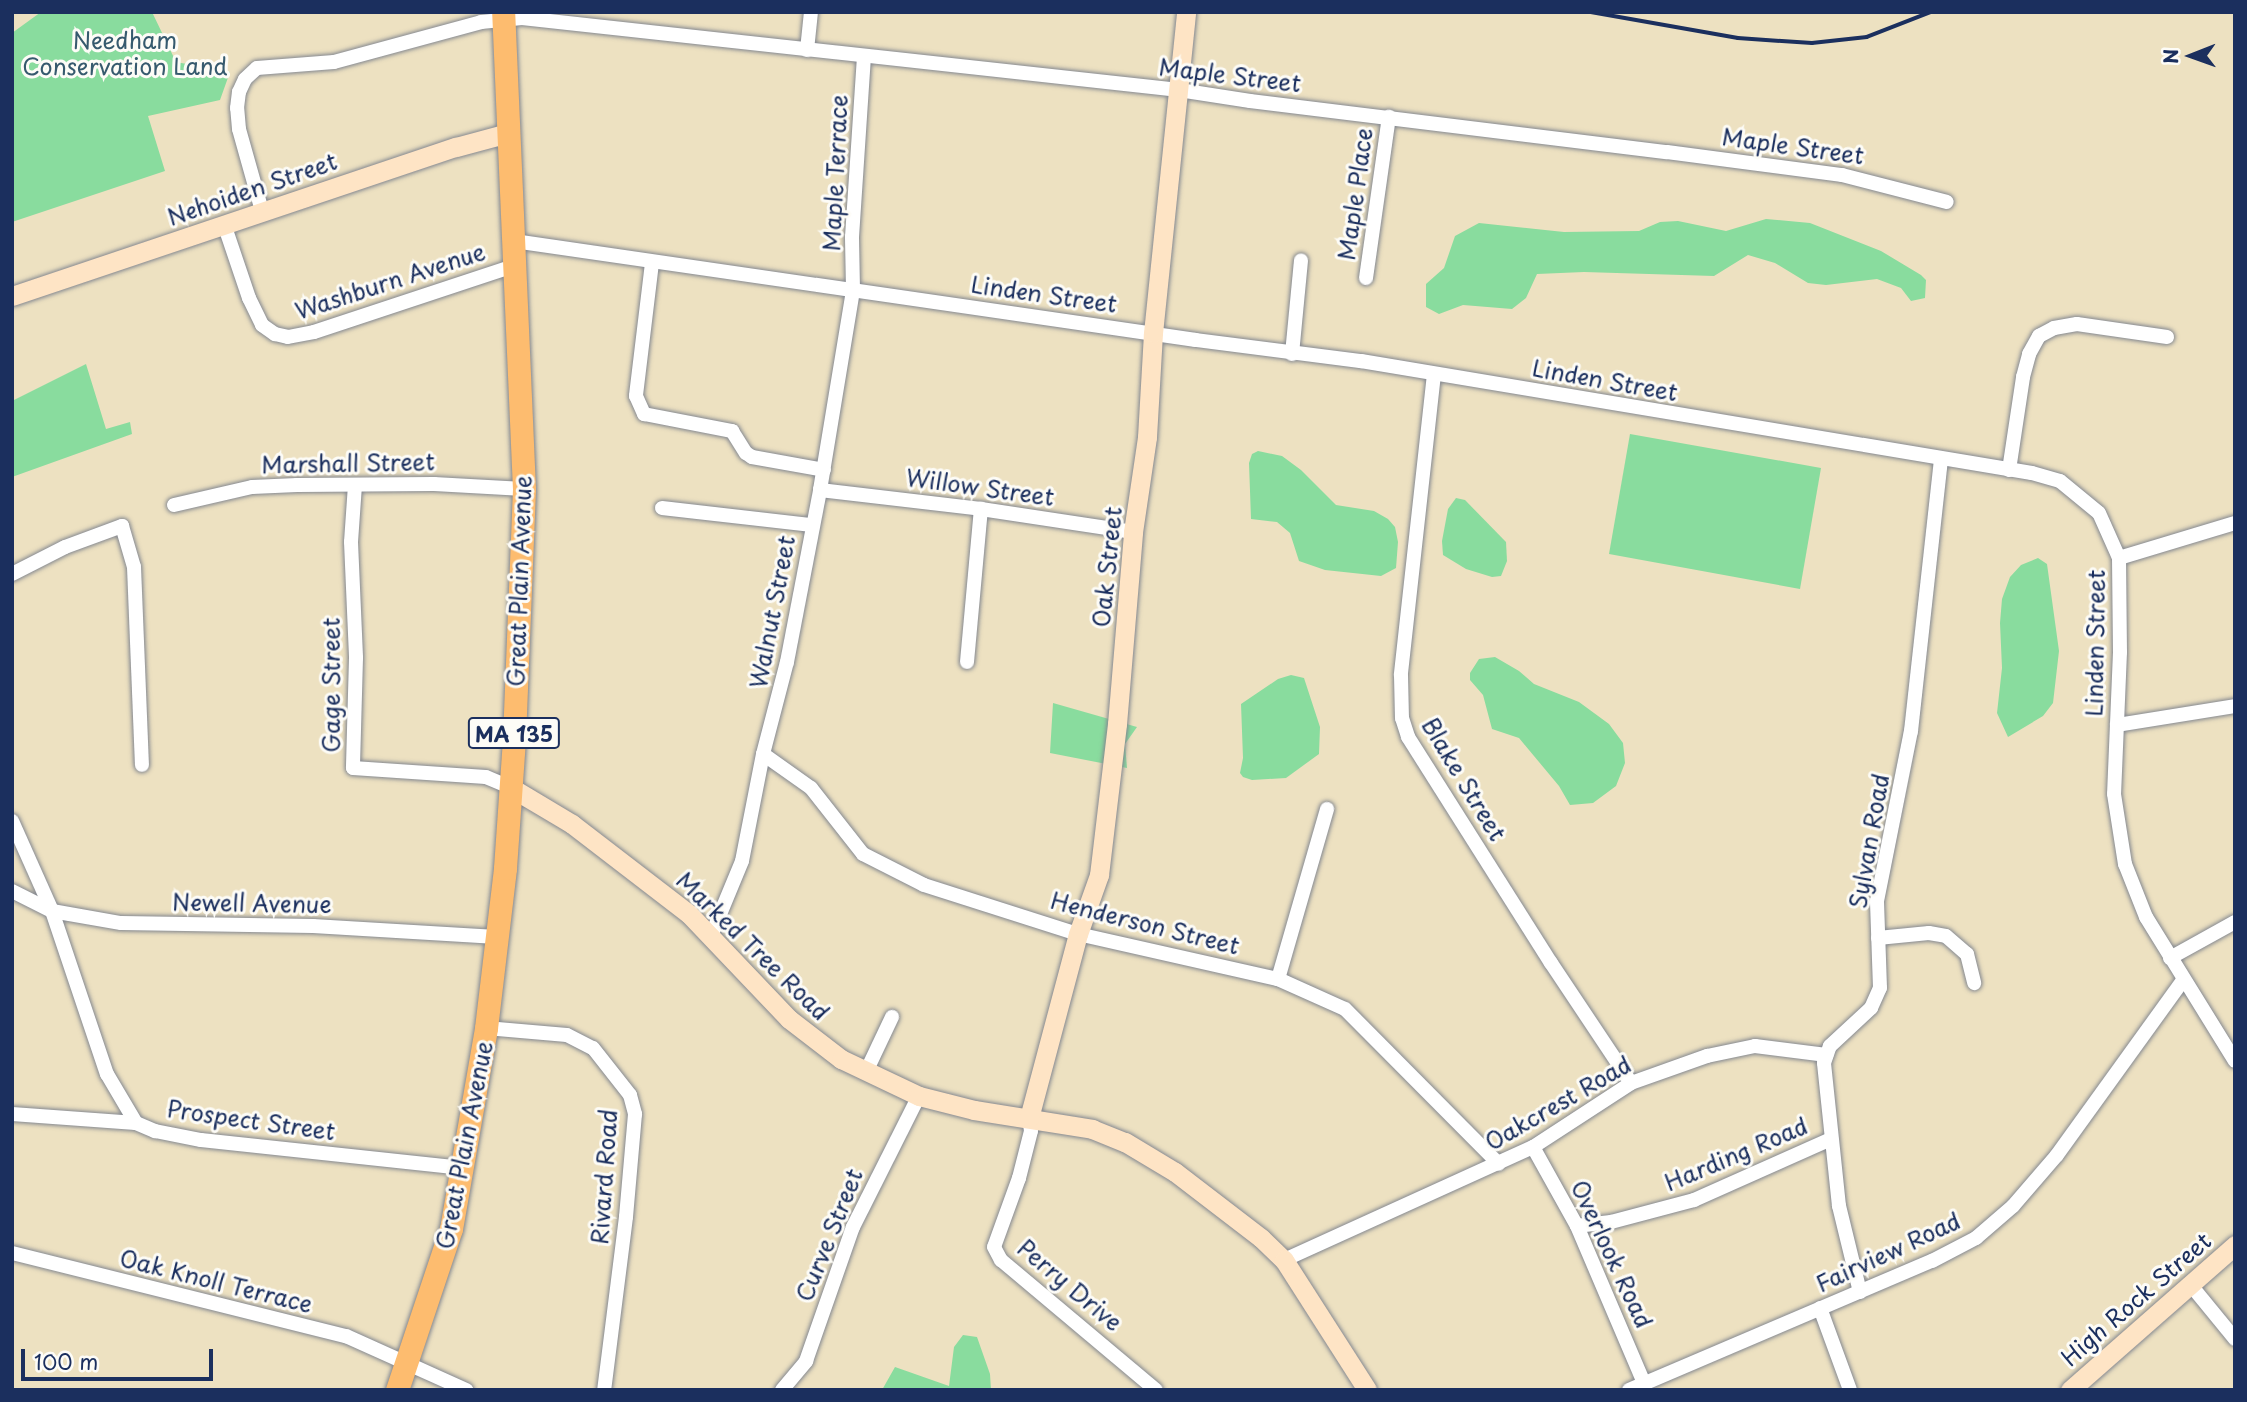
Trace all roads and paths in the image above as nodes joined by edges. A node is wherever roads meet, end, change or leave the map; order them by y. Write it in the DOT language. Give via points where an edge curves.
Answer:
graph roads {
  1 [pos="811,12"];
  2 [pos="1186,12"];
  3 [pos="503,15"];
  4 [pos="588,18"];
  5 [pos="807,50"];
  6 [pos="864,57"];
  7 [pos="1179,90"];
  8 [pos="1389,117"];
  9 [pos="508,133"];
  10 [pos="1947,202"];
  11 [pos="262,211"];
  12 [pos="224,225"];
  13 [pos="514,241"];
  14 [pos="1301,260"];
  15 [pos="652,263"];
  16 [pos="516,265"];
  17 [pos="1366,278"];
  18 [pos="853,290"];
  19 [pos="12,296"];
  20 [pos="1153,333"];
  21 [pos="2166,337"];
  22 [pos="1292,354"];
  23 [pos="1434,374"];
  24 [pos="1941,459"];
  25 [pos="824,470"];
  26 [pos="2009,470"];
  27 [pos="355,485"];
  28 [pos="524,489"];
  29 [pos="820,490"];
  30 [pos="174,505"];
  31 [pos="662,508"];
  32 [pos="981,509"];
  33 [pos="2235,523"];
  34 [pos="812,525"];
  35 [pos="1133,532"];
  36 [pos="2119,558"];
  37 [pos="12,574"];
  38 [pos="967,662"];
  39 [pos="2235,706"];
  40 [pos="2117,725"];
  41 [pos="763,754"];
  42 [pos="142,765"];
  43 [pos="509,787"];
  44 [pos="1327,808"];
  45 [pos="12,821"];
  46 [pos="12,891"];
  47 [pos="52,911"];
  48 [pos="2235,922"];
  49 [pos="1078,934"];
  50 [pos="711,936"];
  51 [pos="497,937"];
  52 [pos="1878,938"];
  53 [pos="2170,958"];
  54 [pos="1278,979"];
  55 [pos="2183,980"];
  56 [pos="1974,983"];
  57 [pos="892,1017"];
  58 [pos="486,1028"];
  59 [pos="1826,1055"];
  60 [pos="2235,1061"];
  61 [pos="866,1072"];
  62 [pos="1631,1083"];
  63 [pos="919,1096"];
  64 [pos="12,1114"];
  65 [pos="1029,1118"];
  66 [pos="136,1123"];
  67 [pos="1830,1139"];
  68 [pos="1533,1147"];
  69 [pos="1499,1164"];
  70 [pos="463,1168"];
  71 [pos="1577,1226"];
  72 [pos="2235,1245"];
  73 [pos="12,1254"];
  74 [pos="1284,1261"];
  75 [pos="2190,1284"];
  76 [pos="1860,1292"];
  77 [pos="1820,1308"];
  78 [pos="2235,1339"];
  79 [pos="407,1361"];
  80 [pos="1644,1383"];
  81 [pos="397,1390"];
  82 [pos="466,1390"];
  83 [pos="604,1390"];
  84 [pos="782,1390"];
  85 [pos="1156,1390"];
  86 [pos="1367,1390"];
  87 [pos="1629,1390"];
  88 [pos="1850,1390"];
  89 [pos="2070,1390"];
  1 -- 5 [label="street"];
  2 -- 7 [label="street, Oak Street"];
  3 -- 4 [label="street, Maple Street"];
  3 -- 9 [label="main road, Great Plain Avenue / MA 135"];
  3 -- 11 [label="street, Maple Street" via="334,62 257,68 242,86 237,108"];
  4 -- 5 [label="street, Maple Street"];
  5 -- 6 [label="street, Maple Street"];
  6 -- 7 [label="street, Maple Street"];
  6 -- 18 [label="street, Maple Terrace"];
  7 -- 8 [label="street, Maple Street"];
  7 -- 20 [label="street, Oak Street"];
  8 -- 10 [label="street, Maple Street" via="1842,175"];
  8 -- 17 [label="street, Maple Place"];
  9 -- 11 [label="street, Nehoiden Street"];
  9 -- 13 [label="main road, Great Plain Avenue / MA 135"];
  11 -- 12 [label="street, Nehoiden Street"];
  12 -- 16 [label="street, Washburn Avenue" via="262,325 288,337"];
  12 -- 19 [label="street, Nehoiden Street"];
  13 -- 15 [label="street, Linden Street"];
  13 -- 16 [label="main road, Great Plain Avenue / MA 135"];
  14 -- 22 [label="street"];
  15 -- 18 [label="street, Linden Street"];
  15 -- 25 [label="street" via="636,396 645,414 732,431 752,457"];
  16 -- 28 [label="main road, Great Plain Avenue / MA 135"];
  18 -- 20 [label="street, Linden Street"];
  18 -- 25 [label="street, Walnut Street"];
  20 -- 22 [label="street, Linden Street"];
  20 -- 35 [label="street, Oak Street" via="1147,437"];
  21 -- 26 [label="street" via="2077,324 2039,336 2023,377"];
  22 -- 23 [label="street, Linden Street"];
  23 -- 24 [label="street, Linden Street"];
  23 -- 62 [label="street, Blake Street" via="1402,661 1402,718 1408,737"];
  24 -- 26 [label="street, Linden Street"];
  24 -- 52 [label="street, Sylvan Road" via="1912,731 1877,901"];
  25 -- 29 [label="street, Walnut Street"];
  26 -- 36 [label="street, Linden Street" via="2051,478 2079,494 2099,513"];
  27 -- 28 [label="street, Marshall Street"];
  27 -- 30 [label="street, Marshall Street" via="252,487"];
  27 -- 43 [label="street, Gage Street" via="351,542 356,658 353,768 486,777"];
  28 -- 43 [label="main road, Great Plain Avenue / MA 135"];
  29 -- 32 [label="street, Willow Street"];
  29 -- 34 [label="street, Walnut Street"];
  31 -- 34 [label="street"];
  32 -- 35 [label="street, Willow Street"];
  32 -- 38 [label="street"];
  33 -- 36 [label="street"];
  34 -- 41 [label="street, Walnut Street" via="787,662"];
  35 -- 49 [label="street, Oak Street" via="1099,875"];
  36 -- 40 [label="street, Linden Street"];
  37 -- 42 [label="street" via="65,547 122,526 134,567"];
  39 -- 40 [label="street"];
  40 -- 53 [label="street, Linden Street" via="2115,807 2121,848 2135,892"];
  41 -- 49 [label="street, Henderson Street" via="811,788 863,854 924,885"];
  41 -- 50 [label="street, Walnut Street" via="742,861"];
  43 -- 50 [label="street, Marked Tree Road" via="538,801 602,846"];
  43 -- 51 [label="main road, Great Plain Avenue / MA 135"];
  44 -- 54 [label="street"];
  45 -- 47 [label="street, Prospect Street"];
  46 -- 47 [label="street, Newell Avenue"];
  47 -- 51 [label="street, Newell Avenue" via="121,923 313,926"];
  47 -- 66 [label="street, Prospect Street" via="107,1074"];
  48 -- 53 [label="street"];
  49 -- 54 [label="street, Henderson Street"];
  49 -- 65 [label="street, Oak Street"];
  50 -- 61 [label="street, Marked Tree Road" via="807,1034"];
  51 -- 58 [label="main road, Great Plain Avenue / MA 135"];
  52 -- 56 [label="street" via="1946,936 1967,954"];
  52 -- 59 [label="street, Sylvan Road" via="1881,979 1874,1003"];
  53 -- 55 [label="street, Linden Street"];
  54 -- 69 [label="street, Henderson Street" via="1345,1009"];
  55 -- 60 [label="street, Linden Street"];
  55 -- 76 [label="street, Fairview Road" via="2081,1125 2013,1206 1955,1250"];
  57 -- 61 [label="street"];
  58 -- 70 [label="main road, Great Plain Avenue / MA 135"];
  58 -- 83 [label="street, Rivard Road" via="567,1035 593,1048 630,1095 635,1114"];
  59 -- 62 [label="street, Oakcrest Road" via="1755,1046 1707,1056"];
  59 -- 67 [label="street"];
  61 -- 63 [label="street, Marked Tree Road"];
  62 -- 68 [label="street, Oakcrest Road"];
  63 -- 65 [label="street, Marked Tree Road"];
  63 -- 84 [label="street, Curve Street" via="853,1227 806,1361"];
  64 -- 66 [label="street"];
  65 -- 74 [label="street, Marked Tree Road" via="1093,1129 1125,1142 1215,1202"];
  65 -- 85 [label="street, Perry Drive" via="1031,1131 994,1247 1001,1259"];
  66 -- 70 [label="street, Prospect Street" via="201,1140"];
  67 -- 71 [label="street, Harding Road" via="1694,1200"];
  67 -- 76 [label="street" via="1839,1206"];
  68 -- 69 [label="street, Oakcrest Road"];
  68 -- 71 [label="street, Overlook Road"];
  69 -- 74 [label="street, Oakcrest Road"];
  70 -- 79 [label="main road, Great Plain Avenue / MA 135" via="451,1230"];
  71 -- 80 [label="street, Overlook Road"];
  72 -- 75 [label="street, High Rock Street"];
  73 -- 79 [label="street, Oak Knoll Terrace" via="346,1336"];
  74 -- 86 [label="street, Marked Tree Road"];
  75 -- 78 [label="street"];
  75 -- 89 [label="street, High Rock Street"];
  76 -- 77 [label="street, Fairview Road"];
  77 -- 80 [label="street, Fairview Road"];
  77 -- 88 [label="street"];
  79 -- 81 [label="main road, Great Plain Avenue / MA 135"];
  79 -- 82 [label="street"];
  80 -- 87 [label="street, Fairview Road"];
}
